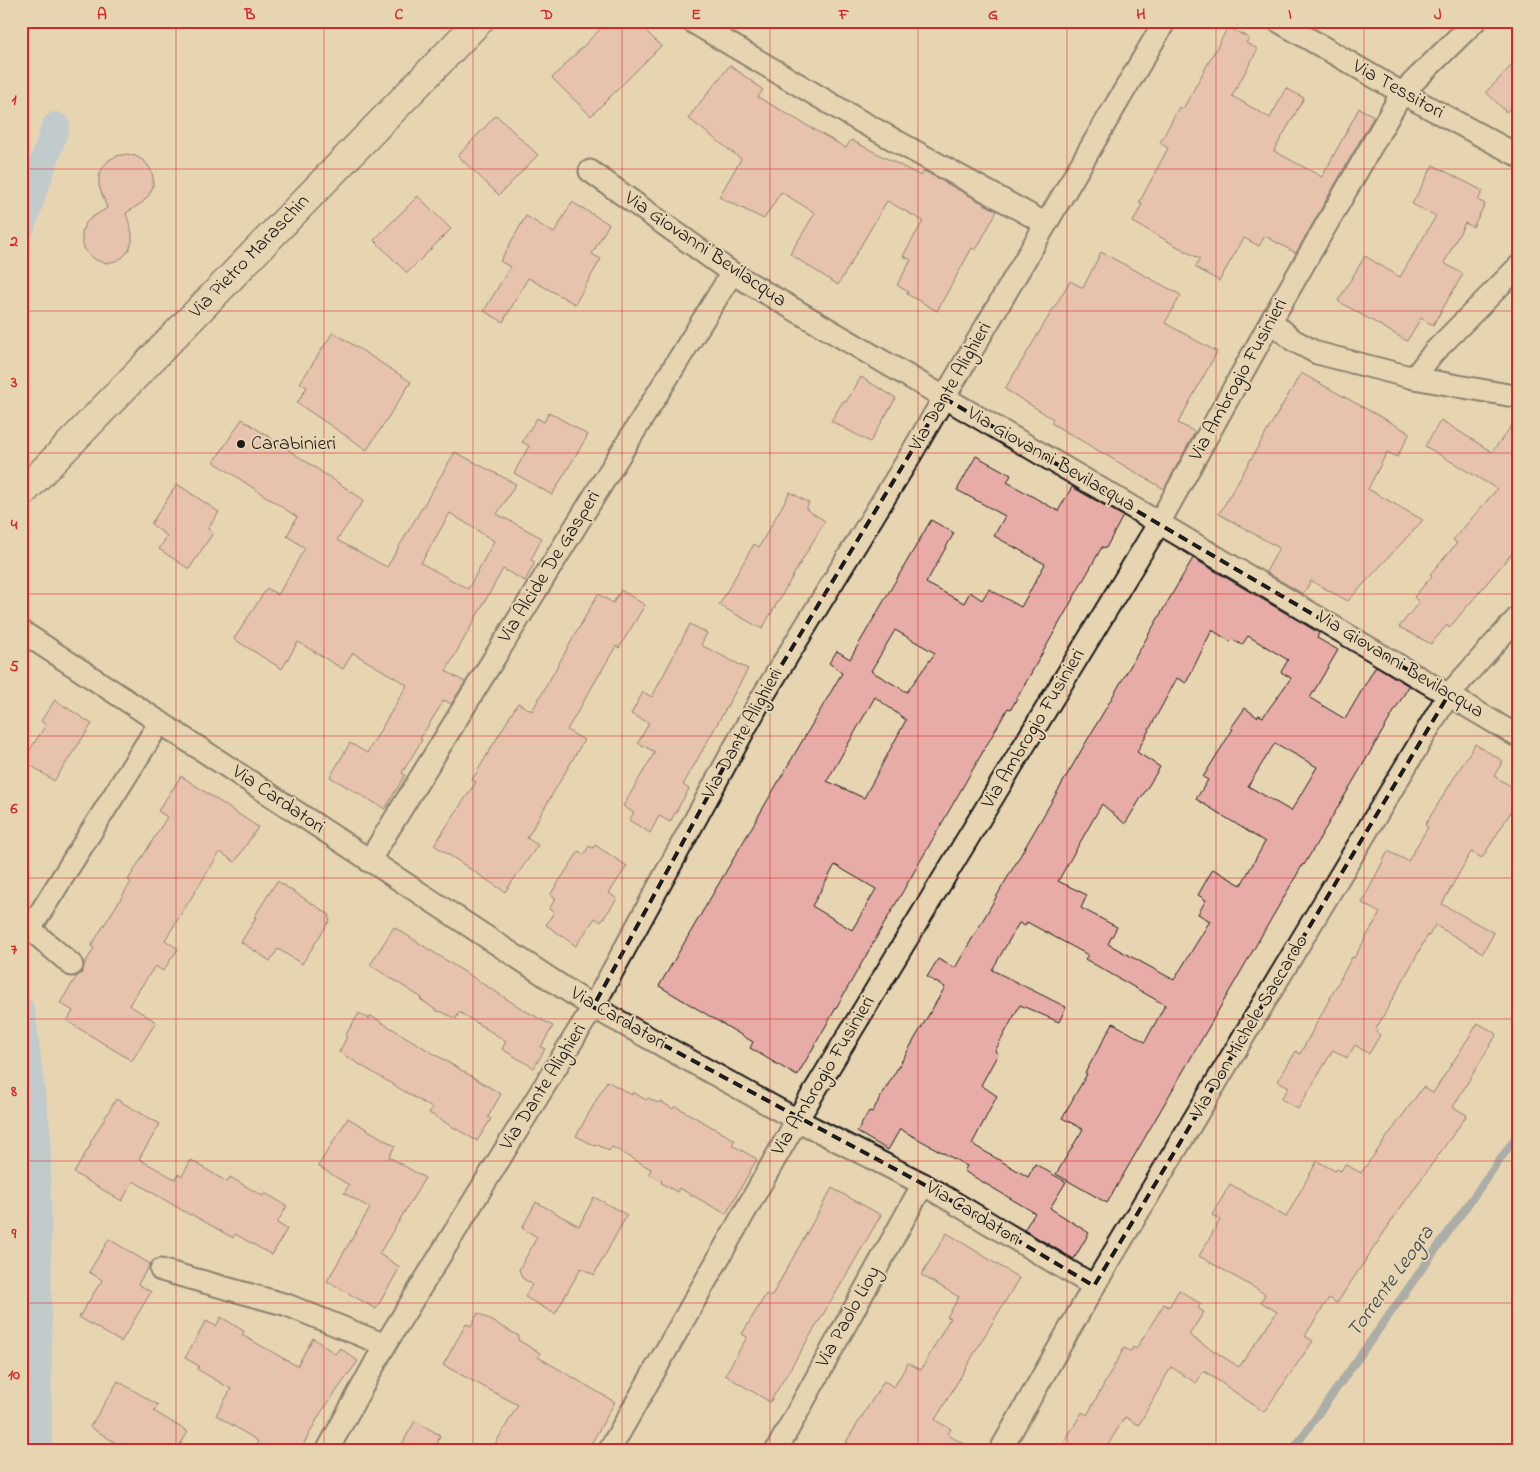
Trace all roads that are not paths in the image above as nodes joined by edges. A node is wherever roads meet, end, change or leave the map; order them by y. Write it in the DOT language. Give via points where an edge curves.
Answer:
graph roads {
  1 [pos="479,21"];
  2 [pos="691,21"];
  3 [pos="1165,21"];
  4 [pos="1278,21"];
  5 [pos="1475,21"];
  6 [pos="1402,93"];
  7 [pos="1519,156"];
  8 [pos="590,171"];
  9 [pos="1046,224"];
  10 [pos="1519,266"];
  11 [pos="732,273"];
  12 [pos="1271,321"];
  13 [pos="1414,378"];
  14 [pos="1519,397"];
  15 [pos="944,398"];
  16 [pos="21,494"];
  17 [pos="1159,523"];
  18 [pos="1519,616"];
  19 [pos="21,631"];
  20 [pos="1449,694"];
  21 [pos="160,722"];
  22 [pos="1519,737"];
  23 [pos="369,861"];
  24 [pos="72,965"];
  25 [pos="593,1007"];
  26 [pos="797,1120"];
  27 [pos="923,1184"];
  28 [pos="162,1270"];
  29 [pos="1094,1286"];
  30 [pos="385,1345"];
  31 [pos="327,1451"];
  32 [pos="609,1451"];
  33 [pos="776,1451"];
  34 [pos="1000,1451"];
  1 -- 16 [label="main road, Via Pietro Maraschin"];
  2 -- 9 [label="street" via="860,121"];
  3 -- 9 [label="street, Via Dante Alighieri"];
  4 -- 6 [label="street, Via Tessitori"];
  5 -- 6 [label="street, Via Ambrogio Fusinieri"];
  6 -- 7 [label="street, Via Tessitori"];
  6 -- 12 [label="street, Via Ambrogio Fusinieri"];
  8 -- 11 [label="street, Via Giovanni Bevilacqua"];
  9 -- 15 [label="street, Via Dante Alighieri"];
  10 -- 13 [label="street" via="1433,353"];
  11 -- 15 [label="street, Via Giovanni Bevilacqua"];
  11 -- 23 [label="street, Via Alcide De Gasperi"];
  12 -- 13 [label="street" via="1293,340 1317,353"];
  12 -- 17 [label="street, Via Ambrogio Fusinieri"];
  13 -- 14 [label="street"];
  15 -- 17 [label="street, Via Giovanni Bevilacqua"];
  15 -- 25 [label="street, Via Dante Alighieri" via="760,698"];
  17 -- 20 [label="street, Via Giovanni Bevilacqua"];
  17 -- 26 [label="street, Via Ambrogio Fusinieri"];
  18 -- 20 [label="street, Via Don Michele Saccardo"];
  19 -- 21 [label="street, Via Cardatori"];
  20 -- 22 [label="street, Via Giovanni Bevilacqua"];
  20 -- 29 [label="street, Via Don Michele Saccardo"];
  21 -- 23 [label="street, Via Cardatori"];
  21 -- 24 [label="street" via="30,929"];
  23 -- 25 [label="street, Via Cardatori"];
  25 -- 26 [label="street, Via Cardatori"];
  25 -- 30 [label="street, Via Dante Alighieri"];
  26 -- 27 [label="street, Via Cardatori"];
  26 -- 32 [label="street, Via Ambrogio Fusinieri"];
  27 -- 29 [label="street, Via Cardatori"];
  27 -- 33 [label="street, Via Paolo Lioy"];
  28 -- 30 [label="street" via="287,1305"];
  29 -- 34 [label="street, Via Don Michele Saccardo"];
  30 -- 31 [label="street, Via Dante Alighieri"];
}
